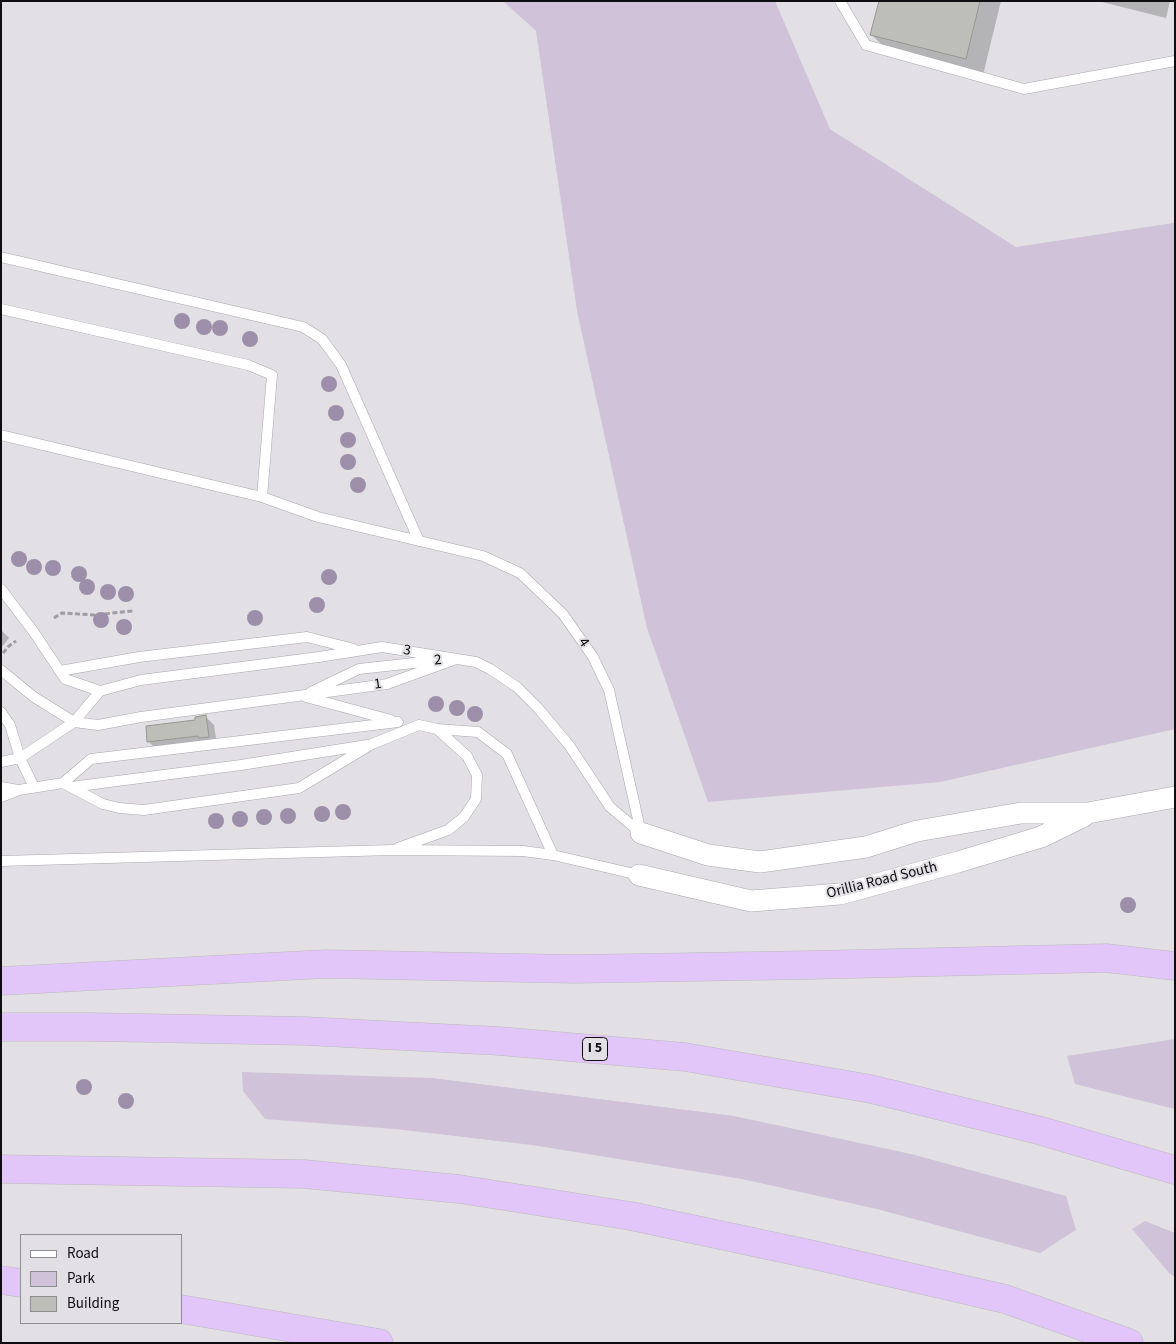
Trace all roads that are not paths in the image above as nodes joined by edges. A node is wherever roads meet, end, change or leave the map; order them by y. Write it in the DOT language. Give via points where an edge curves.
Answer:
graph roads {
  1 [pos="840,1"];
  2 [pos="1175,61"];
  3 [pos="1,257"];
  4 [pos="1,309"];
  5 [pos="1,436"];
  6 [pos="262,496"];
  7 [pos="419,541"];
  8 [pos="1,589"];
  9 [pos="358,650"];
  10 [pos="457,659"];
  11 [pos="1,670"];
  12 [pos="60,672"];
  13 [pos="100,691"];
  14 [pos="298,697"];
  15 [pos="1,712"];
  16 [pos="74,722"];
  17 [pos="398,722"];
  18 [pos="419,725"];
  19 [pos="437,729"];
  20 [pos="372,744"];
  21 [pos="20,758"];
  22 [pos="1,762"];
  23 [pos="67,785"];
  24 [pos="1,787"];
  25 [pos="34,787"];
  26 [pos="19,790"];
  27 [pos="1,797"];
  28 [pos="1175,798"];
  29 [pos="1088,813"];
  30 [pos="641,833"];
  31 [pos="392,850"];
  32 [pos="552,855"];
  33 [pos="1,861"];
  34 [pos="639,875"];
  35 [pos="1175,966"];
  36 [pos="1,981"];
  37 [pos="1,1027"];
  38 [pos="1,1169"];
  39 [pos="1175,1170"];
  40 [pos="1,1280"];
  41 [pos="20,1283"];
  42 [pos="182,1309"];
  43 [pos="379,1343"];
  44 [pos="1129,1343"];
  1 -- 2 [label="lane" via="866,45 1024,89"];
  3 -- 7 [label="lane" via="303,327 322,339 341,365"];
  4 -- 6 [label="lane" via="248,365 272,375"];
  5 -- 6 [label="lane, 4"];
  6 -- 7 [label="lane, 4" via="318,517"];
  7 -- 30 [label="lane, 4" via="483,556 520,573 563,614 592,657 609,690"];
  8 -- 12 [label="lane"];
  9 -- 10 [label="lane, 3" via="382,646"];
  9 -- 12 [label="lane" via="307,637 138,657"];
  9 -- 13 [label="lane, 3" via="141,680"];
  10 -- 14 [label="lane, 1" via="386,684"];
  10 -- 14 [label="lane, 2" via="359,669"];
  10 -- 30 [label="lane, 3" via="476,662 517,687 570,745 610,807"];
  11 -- 16 [label="lane" via="34,697"];
  12 -- 13 [label="lane" via="65,679"];
  13 -- 16 [label="lane"];
  14 -- 16 [label="lane, 1" via="98,725"];
  14 -- 17 [label="lane"];
  15 -- 21 [label="lane" via="10,725"];
  16 -- 21 [label="lane"];
  17 -- 18 [label="lane"];
  17 -- 23 [label="lane" via="90,759"];
  18 -- 19 [label="lane"];
  18 -- 20 [label="lane"];
  19 -- 31 [label="lane" via="467,756 477,775 476,799 464,817 448,830"];
  19 -- 32 [label="lane" via="478,732 507,754"];
  20 -- 23 [label="lane" via="241,765"];
  20 -- 23 [label="lane" via="299,788 144,810 103,804"];
  21 -- 22 [label="lane"];
  21 -- 25 [label="lane"];
  23 -- 25 [label="lane"];
  24 -- 26 [label="lane"];
  25 -- 26 [label="lane"];
  26 -- 27 [label="lane"];
  28 -- 29 [label="street, Orillia Road South"];
  29 -- 30 [label="street, Orillia Road South" via="1021,813 917,831 866,847 760,862 708,855"];
  29 -- 34 [label="street, Orillia Road South" via="1041,837 840,894 751,901"];
  31 -- 32 [label="lane" via="523,851"];
  31 -- 33 [label="lane"];
  32 -- 34 [label="lane"];
  35 -- 36 [label="highway" via="1106,958 575,969 326,964"];
  37 -- 39 [label="highway, I 5" via="305,1031 499,1041 685,1057 871,1089 1038,1130"];
  38 -- 44 [label="highway" via="304,1174 459,1189 631,1216 814,1255 1005,1299"];
  40 -- 41 [label="highway"];
  42 -- 43 [label="highway"];
}
